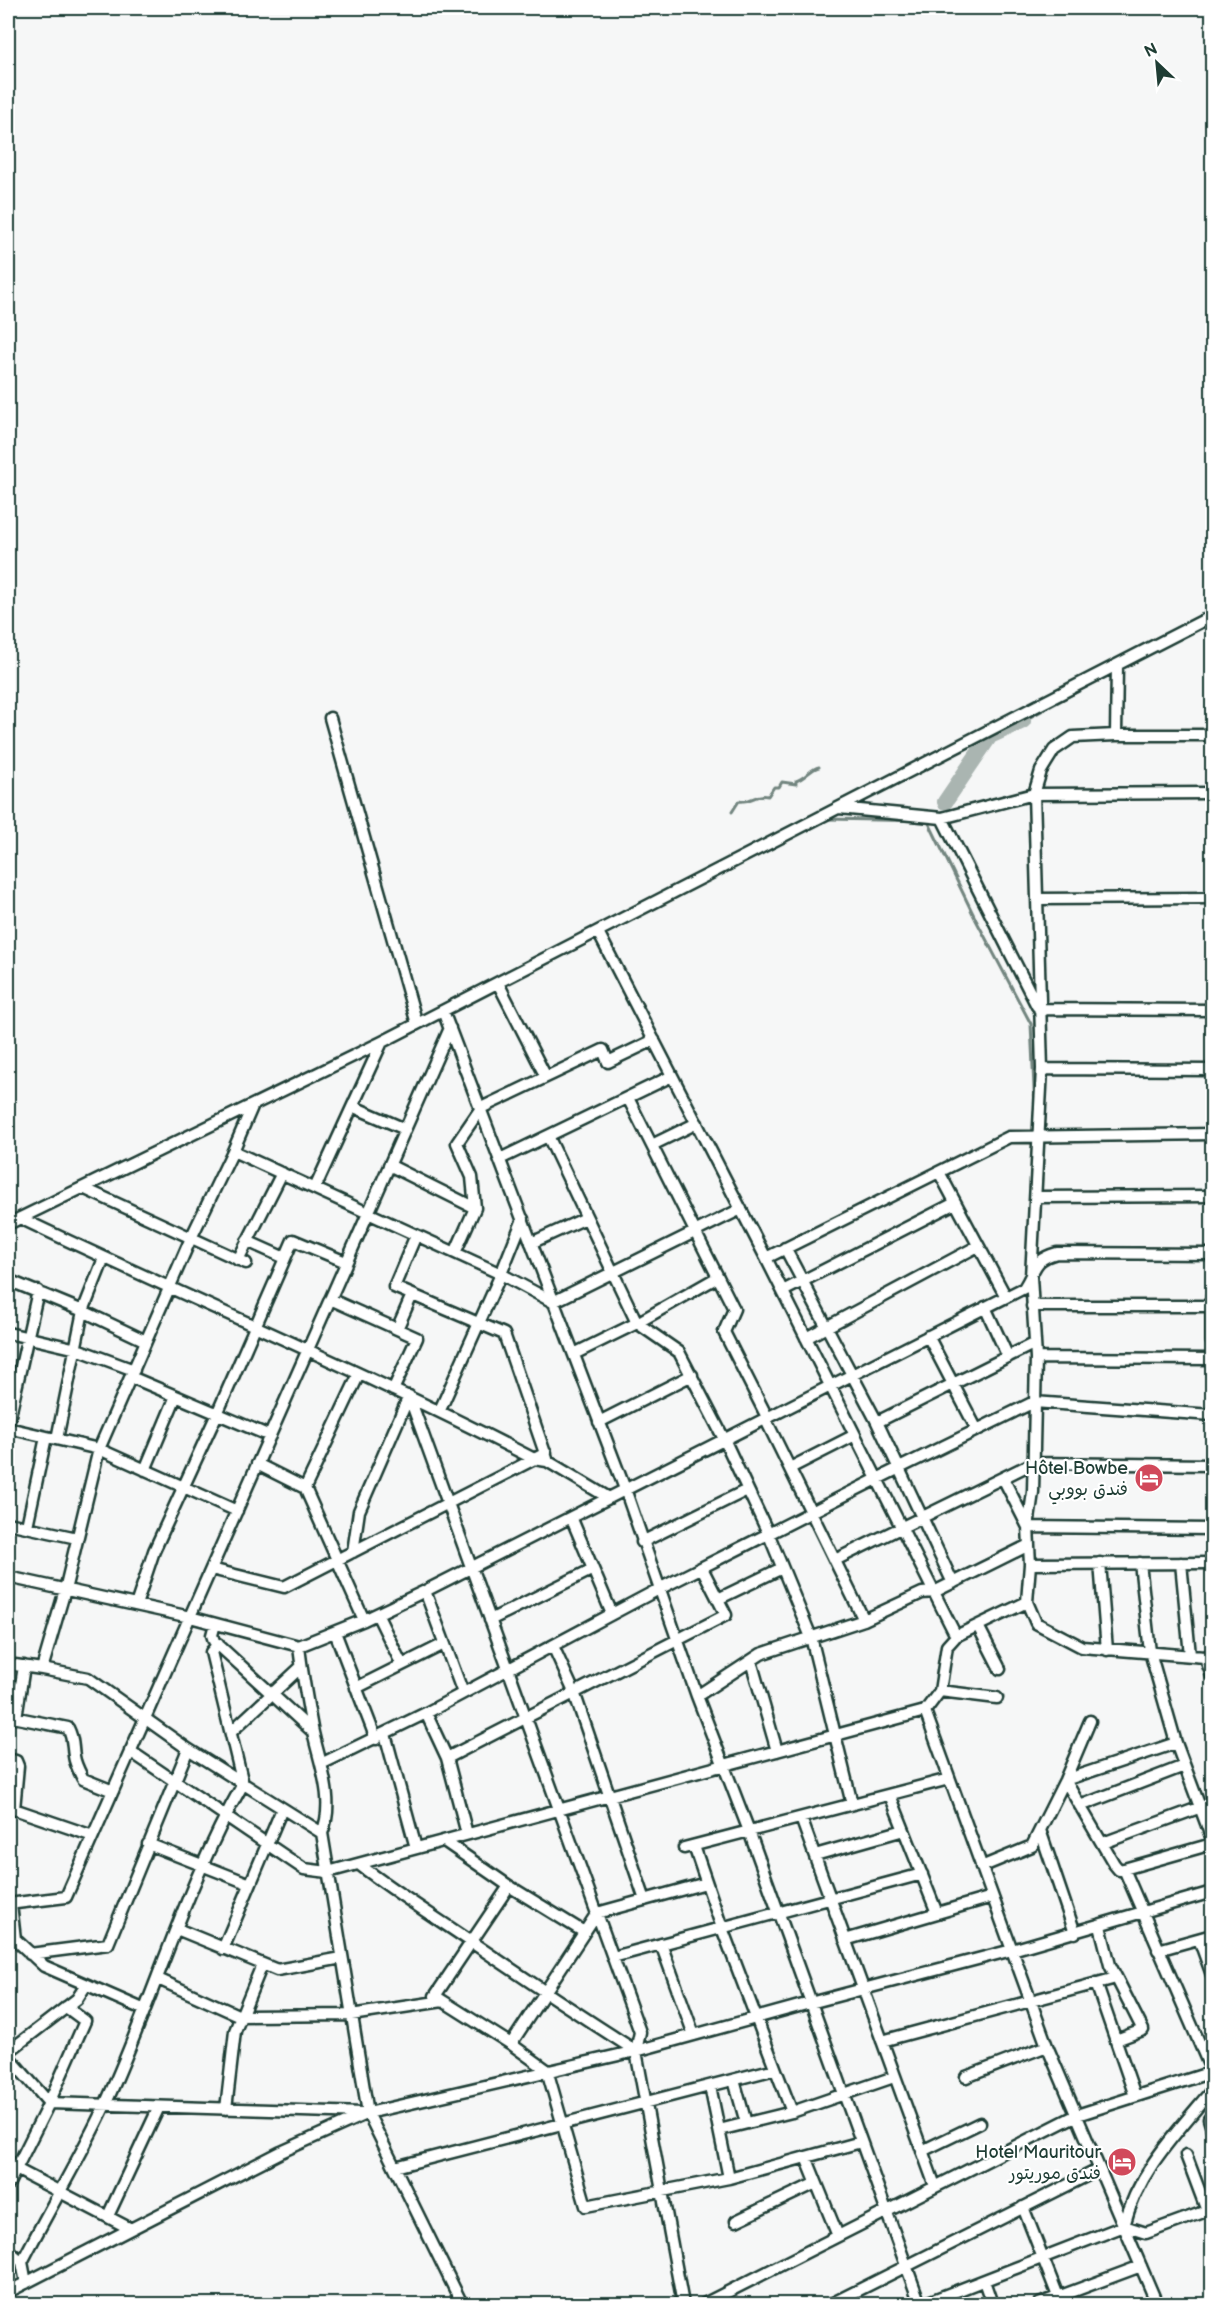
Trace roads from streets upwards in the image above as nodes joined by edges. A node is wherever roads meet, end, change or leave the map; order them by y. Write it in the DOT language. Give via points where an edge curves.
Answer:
graph roads {
  1 [pos="1212,616"];
  2 [pos="1118,665"];
  3 [pos="330,718"];
  4 [pos="1116,735"];
  5 [pos="1212,735"];
  6 [pos="1212,793"];
  7 [pos="1034,794"];
  8 [pos="839,808"];
  9 [pos="942,818"];
  10 [pos="1212,898"];
  11 [pos="1036,899"];
  12 [pos="598,932"];
  13 [pos="498,983"];
  14 [pos="1039,1009"];
  15 [pos="1212,1010"];
  16 [pos="444,1011"];
  17 [pos="417,1024"];
  18 [pos="450,1028"];
  19 [pos="654,1040"];
  20 [pos="382,1042"];
  21 [pos="1042,1069"];
  22 [pos="1212,1070"];
  23 [pos="672,1076"];
  24 [pos="546,1077"];
  25 [pos="628,1098"];
  26 [pos="252,1107"];
  27 [pos="354,1107"];
  28 [pos="481,1108"];
  29 [pos="697,1123"];
  30 [pos="405,1129"];
  31 [pos="1212,1134"];
  32 [pos="548,1136"];
  33 [pos="1039,1136"];
  34 [pos="652,1145"];
  35 [pos="233,1151"];
  36 [pos="500,1159"];
  37 [pos="389,1165"];
  38 [pos="939,1172"];
  39 [pos="282,1173"];
  40 [pos="83,1188"];
  41 [pos="315,1188"];
  42 [pos="1212,1196"];
  43 [pos="1037,1197"];
  44 [pos="956,1203"];
  45 [pos="475,1208"];
  46 [pos="741,1209"];
  47 [pos="368,1213"];
  48 [pos="20,1218"];
  49 [pos="586,1218"];
  50 [pos="523,1219"];
  51 [pos="8,1224"];
  52 [pos="696,1232"];
  53 [pos="416,1235"];
  54 [pos="191,1238"];
  55 [pos="247,1240"];
  56 [pos="531,1243"];
  57 [pos="978,1246"];
  58 [pos="786,1248"];
  59 [pos="455,1253"];
  60 [pos="1212,1254"];
  61 [pos="104,1258"];
  62 [pos="285,1258"];
  63 [pos="766,1258"];
  64 [pos="346,1262"];
  65 [pos="613,1273"];
  66 [pos="501,1274"];
  67 [pos="718,1277"];
  68 [pos="1031,1277"];
  69 [pos="8,1280"];
  70 [pos="803,1281"];
  71 [pos="168,1288"];
  72 [pos="38,1291"];
  73 [pos="783,1291"];
  74 [pos="412,1295"];
  75 [pos="1212,1296"];
  76 [pos="1006,1297"];
  77 [pos="330,1299"];
  78 [pos="553,1302"];
  79 [pos="1032,1306"];
  80 [pos="1212,1306"];
  81 [pos="985,1307"];
  82 [pos="82,1311"];
  83 [pos="637,1323"];
  84 [pos="478,1324"];
  85 [pos="826,1327"];
  86 [pos="255,1328"];
  87 [pos="397,1329"];
  88 [pos="8,1334"];
  89 [pos="928,1336"];
  90 [pos="27,1338"];
  91 [pos="806,1338"];
  92 [pos="146,1341"];
  93 [pos="1212,1342"];
  94 [pos="1035,1343"];
  95 [pos="77,1349"];
  96 [pos="308,1350"];
  97 [pos="574,1354"];
  98 [pos="1008,1357"];
  99 [pos="1036,1358"];
  100 [pos="1212,1359"];
  101 [pos="132,1373"];
  102 [pos="358,1374"];
  103 [pos="692,1375"];
  104 [pos="852,1375"];
  105 [pos="952,1384"];
  106 [pos="830,1386"];
  107 [pos="393,1390"];
  108 [pos="176,1396"];
  109 [pos="409,1396"];
  110 [pos="1034,1402"];
  111 [pos="440,1410"];
  112 [pos="217,1414"];
  113 [pos="1212,1414"];
  114 [pos="766,1418"];
  115 [pos="599,1422"];
  116 [pos="876,1422"];
  117 [pos="8,1424"];
  118 [pos="8,1428"];
  119 [pos="977,1430"];
  120 [pos="855,1435"];
  121 [pos="270,1436"];
  122 [pos="45,1437"];
  123 [pos="57,1439"];
  124 [pos="724,1439"];
  125 [pos="99,1449"];
  126 [pos="547,1457"];
  127 [pos="534,1459"];
  128 [pos="1033,1463"];
  129 [pos="257,1464"];
  130 [pos="1212,1465"];
  131 [pos="790,1467"];
  132 [pos="899,1469"];
  133 [pos="145,1470"];
  134 [pos="1003,1478"];
  135 [pos="877,1479"];
  136 [pos="182,1487"];
  137 [pos="305,1488"];
  138 [pos="625,1489"];
  139 [pos="747,1490"];
  140 [pos="609,1498"];
  141 [pos="447,1503"];
  142 [pos="237,1511"];
  143 [pos="812,1512"];
  144 [pos="571,1517"];
  145 [pos="922,1518"];
  146 [pos="8,1523"];
  147 [pos="27,1526"];
  148 [pos="1028,1527"];
  149 [pos="901,1528"];
  150 [pos="1212,1529"];
  151 [pos="769,1535"];
  152 [pos="77,1538"];
  153 [pos="642,1542"];
  154 [pos="1029,1545"];
  155 [pos="353,1552"];
  156 [pos="338,1560"];
  157 [pos="835,1560"];
  158 [pos="1030,1563"];
  159 [pos="1100,1563"];
  160 [pos="1140,1563"];
  161 [pos="1181,1563"];
  162 [pos="1212,1563"];
  163 [pos="471,1567"];
  164 [pos="702,1568"];
  165 [pos="782,1568"];
  166 [pos="211,1569"];
  167 [pos="593,1569"];
  168 [pos="8,1577"];
  169 [pos="953,1583"];
  170 [pos="659,1589"];
  171 [pos="65,1590"];
  172 [pos="425,1591"];
  173 [pos="934,1592"];
  174 [pos="718,1599"];
  175 [pos="1027,1602"];
  176 [pos="136,1605"];
  177 [pos="377,1614"];
  178 [pos="612,1614"];
  179 [pos="190,1617"];
  180 [pos="364,1620"];
  181 [pos="490,1620"];
  182 [pos="864,1620"];
  183 [pos="215,1624"];
  184 [pos="978,1626"];
  185 [pos="335,1632"];
  186 [pos="956,1636"];
  187 [pos="811,1637"];
  188 [pos="677,1640"];
  189 [pos="218,1644"];
  190 [pos="444,1644"];
  191 [pos="299,1646"];
  192 [pos="553,1646"];
  193 [pos="1107,1650"];
  194 [pos="1150,1652"];
  195 [pos="1190,1654"];
  196 [pos="1209,1656"];
  197 [pos="751,1661"];
  198 [pos="8,1664"];
  199 [pos="402,1665"];
  200 [pos="24,1666"];
  201 [pos="301,1667"];
  202 [pos="42,1669"];
  203 [pos="1000,1669"];
  204 [pos="508,1670"];
  205 [pos="1212,1676"];
  206 [pos="356,1688"];
  207 [pos="940,1691"];
  208 [pos="574,1692"];
  209 [pos="273,1693"];
  210 [pos="463,1693"];
  211 [pos="697,1696"];
  212 [pos="997,1698"];
  213 [pos="925,1712"];
  214 [pos="426,1713"];
  215 [pos="12,1717"];
  216 [pos="526,1718"];
  217 [pos="144,1719"];
  218 [pos="1089,1721"];
  219 [pos="232,1731"];
  220 [pos="313,1731"];
  221 [pos="836,1735"];
  222 [pos="381,1736"];
  223 [pos="1176,1743"];
  224 [pos="188,1749"];
  225 [pos="130,1751"];
  226 [pos="777,1751"];
  227 [pos="447,1758"];
  228 [pos="8,1759"];
  229 [pos="321,1764"];
  230 [pos="724,1766"];
  231 [pos="1184,1766"];
  232 [pos="949,1779"];
  233 [pos="174,1780"];
  234 [pos="1065,1780"];
  235 [pos="243,1784"];
  236 [pos="113,1791"];
  237 [pos="890,1795"];
  238 [pos="611,1796"];
  239 [pos="1212,1803"];
  240 [pos="852,1804"];
  241 [pos="1080,1806"];
  242 [pos="1200,1808"];
  243 [pos="11,1809"];
  244 [pos="282,1809"];
  245 [pos="560,1810"];
  246 [pos="226,1814"];
  247 [pos="801,1818"];
  248 [pos="904,1830"];
  249 [pos="1040,1830"];
  250 [pos="749,1831"];
  251 [pos="322,1833"];
  252 [pos="467,1834"];
  253 [pos="93,1836"];
  254 [pos="1212,1839"];
  255 [pos="444,1841"];
  256 [pos="268,1843"];
  257 [pos="1103,1843"];
  258 [pos="148,1844"];
  259 [pos="1212,1844"];
  260 [pos="416,1848"];
  261 [pos="815,1855"];
  262 [pos="202,1864"];
  263 [pos="360,1865"];
  264 [pos="981,1867"];
  265 [pos="1124,1869"];
  266 [pos="328,1872"];
  267 [pos="922,1874"];
  268 [pos="706,1883"];
  269 [pos="250,1884"];
  270 [pos="509,1886"];
  271 [pos="1212,1892"];
  272 [pos="992,1896"];
  273 [pos="830,1899"];
  274 [pos="645,1900"];
  275 [pos="9,1904"];
  276 [pos="937,1912"];
  277 [pos="597,1913"];
  278 [pos="777,1913"];
  279 [pos="1142,1913"];
  280 [pos="1100,1926"];
  281 [pos="722,1928"];
  282 [pos="177,1929"];
  283 [pos="584,1932"];
  284 [pos="1075,1933"];
  285 [pos="1212,1935"];
  286 [pos="1199,1939"];
  287 [pos="845,1940"];
  288 [pos="471,1942"];
  289 [pos="661,1944"];
  290 [pos="223,1949"];
  291 [pos="1012,1950"];
  292 [pos="1158,1950"];
  293 [pos="30,1954"];
  294 [pos="342,1958"];
  295 [pos="613,1958"];
  296 [pos="262,1965"];
  297 [pos="1212,1976"];
  298 [pos="1116,1978"];
  299 [pos="158,1979"];
  300 [pos="1096,1983"];
  301 [pos="86,1985"];
  302 [pos="863,1990"];
  303 [pos="544,1993"];
  304 [pos="443,2001"];
  305 [pos="1030,2002"];
  306 [pos="810,2003"];
  307 [pos="66,2007"];
  308 [pos="145,2010"];
  309 [pos="351,2015"];
  310 [pos="240,2016"];
  311 [pos="757,2019"];
  312 [pos="694,2035"];
  313 [pos="1116,2040"];
  314 [pos="882,2041"];
  315 [pos="511,2044"];
  316 [pos="1047,2046"];
  317 [pos="636,2051"];
  318 [pos="8,2054"];
  319 [pos="775,2069"];
  320 [pos="547,2070"];
  321 [pos="1212,2072"];
  322 [pos="894,2077"];
  323 [pos="966,2077"];
  324 [pos="734,2080"];
  325 [pos="710,2086"];
  326 [pos="1212,2090"];
  327 [pos="844,2094"];
  328 [pos="1136,2096"];
  329 [pos="646,2102"];
  330 [pos="49,2103"];
  331 [pos="104,2106"];
  332 [pos="159,2107"];
  333 [pos="226,2109"];
  334 [pos="792,2112"];
  335 [pos="368,2113"];
  336 [pos="1077,2115"];
  337 [pos="980,2122"];
  338 [pos="746,2123"];
  339 [pos="562,2124"];
  340 [pos="719,2130"];
  341 [pos="861,2142"];
  342 [pos="922,2151"];
  343 [pos="1186,2155"];
  344 [pos="806,2157"];
  345 [pos="11,2165"];
  346 [pos="395,2167"];
  347 [pos="1098,2170"];
  348 [pos="729,2178"];
  349 [pos="816,2183"];
  350 [pos="8,2185"];
  351 [pos="935,2186"];
  352 [pos="59,2191"];
  353 [pos="661,2192"];
  354 [pos="1023,2207"];
  355 [pos="1210,2210"];
  356 [pos="887,2212"];
  357 [pos="108,2216"];
  358 [pos="736,2221"];
  359 [pos="1124,2226"];
  360 [pos="129,2229"];
  361 [pos="838,2236"];
  362 [pos="8,2250"];
  363 [pos="1043,2257"];
  364 [pos="22,2262"];
  365 [pos="905,2266"];
  366 [pos="1141,2266"];
  367 [pos="984,2281"];
  368 [pos="26,2283"];
  369 [pos="8,2292"];
  370 [pos="1059,2301"];
  371 [pos="462,2304"];
  372 [pos="683,2304"];
  373 [pos="704,2304"];
  374 [pos="831,2304"];
  375 [pos="921,2304"];
  376 [pos="992,2304"];
  377 [pos="1039,2304"];
  378 [pos="1157,2304"];
  1 -- 2 [label="street"];
  2 -- 4 [label="street"];
  2 -- 8 [label="street"];
  3 -- 17 [label="street"];
  4 -- 5 [label="street"];
  4 -- 7 [label="street" via="1073,737 1054,750 1041,771"];
  6 -- 7 [label="street"];
  7 -- 9 [label="street"];
  7 -- 11 [label="street"];
  8 -- 9 [label="street"];
  8 -- 12 [label="street"];
  9 -- 14 [label="street"];
  10 -- 11 [label="street"];
  11 -- 14 [label="street"];
  12 -- 13 [label="street"];
  12 -- 19 [label="street"];
  13 -- 16 [label="street"];
  13 -- 24 [label="street"];
  14 -- 15 [label="street"];
  14 -- 21 [label="street"];
  16 -- 17 [label="street"];
  16 -- 18 [label="street"];
  17 -- 20 [label="street"];
  18 -- 28 [label="street"];
  18 -- 30 [label="street"];
  19 -- 23 [label="street"];
  19 -- 24 [label="street" via="608,1062 603,1050"];
  20 -- 26 [label="street"];
  20 -- 27 [label="street"];
  21 -- 22 [label="street"];
  21 -- 33 [label="street"];
  23 -- 25 [label="street"];
  23 -- 29 [label="street"];
  24 -- 28 [label="street"];
  25 -- 32 [label="street"];
  25 -- 34 [label="street"];
  26 -- 35 [label="street"];
  26 -- 40 [label="street"];
  27 -- 30 [label="street"];
  27 -- 41 [label="street"];
  28 -- 36 [label="street"];
  28 -- 45 [label="street" via="457,1143 472,1178"];
  29 -- 34 [label="street"];
  29 -- 46 [label="street"];
  30 -- 37 [label="street"];
  31 -- 33 [label="street"];
  32 -- 36 [label="street"];
  32 -- 49 [label="street"];
  33 -- 38 [label="street" via="1009,1137"];
  33 -- 43 [label="street"];
  34 -- 52 [label="street"];
  35 -- 39 [label="street"];
  35 -- 54 [label="street"];
  36 -- 50 [label="street"];
  37 -- 45 [label="street"];
  37 -- 47 [label="street"];
  38 -- 44 [label="street"];
  38 -- 58 [label="street"];
  39 -- 41 [label="street"];
  39 -- 55 [label="street"];
  40 -- 48 [label="street"];
  40 -- 54 [label="street"];
  41 -- 47 [label="street"];
  42 -- 43 [label="street"];
  43 -- 68 [label="street"];
  44 -- 57 [label="street"];
  44 -- 70 [label="street"];
  45 -- 59 [label="street"];
  46 -- 52 [label="street"];
  46 -- 63 [label="street"];
  47 -- 53 [label="street"];
  47 -- 64 [label="street"];
  48 -- 51 [label="street"];
  48 -- 61 [label="street"];
  49 -- 56 [label="street"];
  49 -- 65 [label="street"];
  50 -- 56 [label="street"];
  50 -- 66 [label="street"];
  52 -- 65 [label="street"];
  52 -- 67 [label="street"];
  53 -- 59 [label="street"];
  53 -- 74 [label="street" via="394,1287"];
  54 -- 55 [label="street" via="242,1262"];
  54 -- 71 [label="street"];
  55 -- 62 [label="street"];
  56 -- 78 [label="street"];
  57 -- 76 [label="street"];
  57 -- 85 [label="street"];
  58 -- 63 [label="street"];
  58 -- 70 [label="street"];
  59 -- 66 [label="street"];
  60 -- 68 [label="street" via="1057,1253 1043,1257"];
  61 -- 71 [label="street"];
  61 -- 82 [label="street"];
  62 -- 64 [label="street" via="293,1240"];
  62 -- 86 [label="street"];
  63 -- 73 [label="street"];
  64 -- 77 [label="street"];
  65 -- 78 [label="street"];
  65 -- 83 [label="street"];
  66 -- 78 [label="street"];
  66 -- 84 [label="street"];
  67 -- 83 [label="street"];
  67 -- 114 [label="street" via="734,1309 724,1332"];
  68 -- 76 [label="street" via="1024,1288"];
  68 -- 79 [label="street"];
  69 -- 72 [label="street"];
  70 -- 73 [label="street"];
  70 -- 85 [label="street"];
  71 -- 86 [label="street"];
  71 -- 92 [label="street"];
  72 -- 82 [label="street"];
  72 -- 90 [label="street"];
  73 -- 91 [label="street"];
  74 -- 84 [label="street"];
  74 -- 87 [label="street"];
  75 -- 80 [label="street"];
  76 -- 81 [label="street"];
  77 -- 87 [label="street"];
  77 -- 96 [label="street"];
  78 -- 97 [label="street"];
  79 -- 80 [label="street"];
  79 -- 94 [label="street"];
  80 -- 93 [label="street"];
  81 -- 89 [label="street"];
  81 -- 98 [label="street"];
  82 -- 92 [label="street"];
  82 -- 95 [label="street"];
  83 -- 97 [label="street"];
  83 -- 103 [label="street" via="679,1352"];
  84 -- 111 [label="street"];
  84 -- 126 [label="street" via="504,1334"];
  85 -- 91 [label="street"];
  85 -- 104 [label="street"];
  86 -- 96 [label="street"];
  86 -- 112 [label="street"];
  87 -- 107 [label="street" via="417,1338"];
  88 -- 90 [label="street"];
  89 -- 104 [label="street"];
  89 -- 105 [label="street"];
  90 -- 95 [label="street"];
  90 -- 117 [label="street"];
  91 -- 106 [label="street"];
  92 -- 101 [label="street"];
  94 -- 98 [label="street"];
  94 -- 99 [label="street"];
  95 -- 101 [label="street"];
  95 -- 123 [label="street"];
  96 -- 102 [label="street"];
  96 -- 121 [label="street"];
  97 -- 115 [label="street"];
  98 -- 105 [label="street"];
  99 -- 100 [label="street"];
  99 -- 110 [label="street"];
  101 -- 108 [label="street"];
  101 -- 125 [label="street"];
  102 -- 107 [label="street"];
  102 -- 137 [label="street"];
  103 -- 115 [label="street"];
  103 -- 124 [label="street"];
  104 -- 106 [label="street"];
  104 -- 116 [label="street"];
  105 -- 116 [label="street"];
  105 -- 119 [label="street"];
  106 -- 114 [label="street"];
  106 -- 120 [label="street"];
  107 -- 109 [label="street"];
  108 -- 112 [label="street"];
  108 -- 133 [label="street"];
  109 -- 111 [label="street"];
  109 -- 141 [label="street"];
  109 -- 155 [label="street" via="359,1511"];
  110 -- 113 [label="street"];
  110 -- 119 [label="street"];
  110 -- 128 [label="street"];
  111 -- 127 [label="street"];
  112 -- 121 [label="street"];
  112 -- 136 [label="street"];
  114 -- 124 [label="street"];
  114 -- 131 [label="street"];
  115 -- 138 [label="street"];
  116 -- 132 [label="street"];
  118 -- 122 [label="street"];
  119 -- 132 [label="street"];
  120 -- 131 [label="street"];
  120 -- 135 [label="street"];
  121 -- 129 [label="street"];
  122 -- 123 [label="street"];
  122 -- 147 [label="street"];
  123 -- 125 [label="street"];
  124 -- 138 [label="street"];
  124 -- 139 [label="street"];
  125 -- 133 [label="street"];
  125 -- 152 [label="street"];
  126 -- 127 [label="street"];
  126 -- 140 [label="street"];
  127 -- 141 [label="street"];
  128 -- 130 [label="street"];
  128 -- 134 [label="street"];
  128 -- 148 [label="street"];
  129 -- 137 [label="street"];
  129 -- 142 [label="street"];
  131 -- 143 [label="street"];
  132 -- 135 [label="street"];
  132 -- 145 [label="street"];
  133 -- 136 [label="street"];
  134 -- 145 [label="street"];
  134 -- 148 [label="street"];
  135 -- 143 [label="street"];
  135 -- 149 [label="street"];
  136 -- 142 [label="street"];
  136 -- 176 [label="street"];
  137 -- 156 [label="street"];
  138 -- 140 [label="street"];
  138 -- 153 [label="street"];
  139 -- 151 [label="street"];
  139 -- 153 [label="street"];
  140 -- 144 [label="street"];
  141 -- 155 [label="street"];
  141 -- 163 [label="street"];
  142 -- 166 [label="street"];
  143 -- 151 [label="street"];
  143 -- 157 [label="street"];
  144 -- 163 [label="street"];
  144 -- 167 [label="street"];
  145 -- 149 [label="street"];
  145 -- 169 [label="street"];
  146 -- 147 [label="street"];
  147 -- 152 [label="street"];
  148 -- 150 [label="street"];
  148 -- 154 [label="street"];
  149 -- 157 [label="street"];
  149 -- 173 [label="street"];
  151 -- 164 [label="street"];
  151 -- 165 [label="street"];
  152 -- 171 [label="street"];
  153 -- 170 [label="street"];
  154 -- 158 [label="street"];
  154 -- 169 [label="street"];
  155 -- 156 [label="street"];
  156 -- 166 [label="street" via="284,1587"];
  156 -- 180 [label="street"];
  157 -- 182 [label="street"];
  158 -- 159 [label="street"];
  158 -- 175 [label="street"];
  159 -- 160 [label="street"];
  159 -- 193 [label="street"];
  160 -- 161 [label="street"];
  160 -- 194 [label="street"];
  161 -- 162 [label="street"];
  161 -- 195 [label="street"];
  163 -- 172 [label="street"];
  163 -- 181 [label="street"];
  164 -- 170 [label="street"];
  164 -- 174 [label="street"];
  165 -- 174 [label="street"];
  165 -- 187 [label="street"];
  166 -- 179 [label="street"];
  167 -- 178 [label="street"];
  167 -- 181 [label="street"];
  168 -- 171 [label="street"];
  169 -- 173 [label="street"];
  170 -- 178 [label="street"];
  170 -- 188 [label="street"];
  171 -- 176 [label="street"];
  171 -- 202 [label="street"];
  172 -- 177 [label="street"];
  172 -- 190 [label="street"];
  173 -- 182 [label="street" via="922,1593"];
  173 -- 186 [label="street"];
  174 -- 188 [label="street" via="726,1615"];
  175 -- 184 [label="street"];
  175 -- 193 [label="street" via="1036,1623 1082,1647"];
  176 -- 179 [label="street"];
  177 -- 180 [label="street"];
  177 -- 199 [label="street"];
  178 -- 192 [label="street"];
  179 -- 183 [label="street"];
  179 -- 217 [label="street"];
  180 -- 185 [label="street"];
  181 -- 204 [label="street"];
  182 -- 187 [label="street"];
  183 -- 189 [label="street" via="212,1635"];
  183 -- 191 [label="street"];
  184 -- 186 [label="street"];
  184 -- 203 [label="street"];
  185 -- 191 [label="street"];
  185 -- 206 [label="street"];
  186 -- 207 [label="street" via="947,1646"];
  187 -- 197 [label="street"];
  187 -- 221 [label="street"];
  188 -- 208 [label="street"];
  188 -- 211 [label="street"];
  189 -- 209 [label="street"];
  189 -- 219 [label="street" via="211,1652"];
  190 -- 199 [label="street"];
  190 -- 210 [label="street"];
  191 -- 201 [label="street"];
  192 -- 204 [label="street"];
  192 -- 208 [label="street"];
  193 -- 194 [label="street"];
  194 -- 195 [label="street"];
  194 -- 223 [label="street"];
  195 -- 196 [label="street"];
  196 -- 205 [label="street"];
  197 -- 211 [label="street"];
  197 -- 226 [label="street"];
  198 -- 200 [label="street"];
  199 -- 206 [label="street"];
  200 -- 202 [label="street"];
  200 -- 215 [label="street"];
  201 -- 209 [label="street"];
  201 -- 220 [label="street"];
  202 -- 217 [label="street" via="88,1678"];
  204 -- 210 [label="street"];
  204 -- 216 [label="street"];
  206 -- 222 [label="street"];
  207 -- 212 [label="street"];
  207 -- 213 [label="street"];
  208 -- 216 [label="street"];
  208 -- 238 [label="street"];
  209 -- 219 [label="street"];
  209 -- 220 [label="street"];
  210 -- 214 [label="street"];
  211 -- 230 [label="street"];
  213 -- 221 [label="street"];
  213 -- 232 [label="street"];
  214 -- 222 [label="street"];
  214 -- 227 [label="street"];
  215 -- 236 [label="street" via="68,1728 83,1779"];
  216 -- 227 [label="street"];
  216 -- 245 [label="street"];
  217 -- 224 [label="street"];
  217 -- 225 [label="street"];
  218 -- 234 [label="street"];
  219 -- 235 [label="street"];
  220 -- 229 [label="street"];
  221 -- 226 [label="street"];
  221 -- 240 [label="street"];
  222 -- 229 [label="street"];
  222 -- 260 [label="street"];
  223 -- 231 [label="street"];
  223 -- 234 [label="street"];
  224 -- 233 [label="street"];
  224 -- 235 [label="street"];
  225 -- 233 [label="street"];
  225 -- 236 [label="street"];
  226 -- 230 [label="street"];
  227 -- 252 [label="street"];
  228 -- 243 [label="street" via="14,1759 18,1766"];
  229 -- 251 [label="street" via="328,1810"];
  230 -- 238 [label="street"];
  230 -- 250 [label="street"];
  231 -- 241 [label="street"];
  231 -- 242 [label="street"];
  232 -- 237 [label="street"];
  232 -- 264 [label="street"];
  233 -- 246 [label="street"];
  233 -- 258 [label="street"];
  234 -- 241 [label="street"];
  234 -- 249 [label="street"];
  235 -- 244 [label="street"];
  235 -- 246 [label="street"];
  236 -- 253 [label="street"];
  237 -- 240 [label="street"];
  237 -- 248 [label="street"];
  238 -- 245 [label="street"];
  238 -- 274 [label="street"];
  239 -- 242 [label="street"];
  240 -- 247 [label="street"];
  241 -- 257 [label="street"];
  242 -- 254 [label="street"];
  242 -- 257 [label="street"];
  243 -- 253 [label="street"];
  244 -- 251 [label="street"];
  244 -- 256 [label="street"];
  245 -- 252 [label="street"];
  245 -- 277 [label="street"];
  246 -- 256 [label="street"];
  246 -- 262 [label="street"];
  247 -- 250 [label="street"];
  247 -- 261 [label="street"];
  248 -- 261 [label="street"];
  248 -- 267 [label="street"];
  249 -- 264 [label="street" via="1032,1846"];
  249 -- 284 [label="street"];
  250 -- 268 [label="street" via="689,1847"];
  250 -- 278 [label="street"];
  251 -- 266 [label="street"];
  252 -- 255 [label="street"];
  253 -- 275 [label="street" via="66,1897"];
  255 -- 260 [label="street"];
  255 -- 270 [label="street"];
  256 -- 266 [label="street" via="304,1869"];
  256 -- 269 [label="street"];
  257 -- 265 [label="street" via="1117,1868"];
  258 -- 262 [label="street"];
  258 -- 293 [label="street" via="108,1944"];
  259 -- 265 [label="street"];
  260 -- 263 [label="street"];
  261 -- 273 [label="street"];
  262 -- 269 [label="street"];
  262 -- 282 [label="street"];
  263 -- 266 [label="street"];
  263 -- 288 [label="street"];
  264 -- 272 [label="street"];
  265 -- 279 [label="street"];
  266 -- 294 [label="street"];
  267 -- 273 [label="street"];
  267 -- 276 [label="street"];
  268 -- 274 [label="street"];
  268 -- 281 [label="street"];
  269 -- 290 [label="street"];
  270 -- 283 [label="street"];
  270 -- 288 [label="street"];
  271 -- 279 [label="street"];
  272 -- 276 [label="street"];
  272 -- 291 [label="street"];
  273 -- 278 [label="street"];
  273 -- 287 [label="street"];
  274 -- 277 [label="street"];
  275 -- 293 [label="street" via="15,1939"];
  276 -- 287 [label="street"];
  277 -- 283 [label="street"];
  277 -- 295 [label="street"];
  278 -- 281 [label="street"];
  278 -- 306 [label="street"];
  279 -- 280 [label="street"];
  279 -- 292 [label="street"];
  280 -- 284 [label="street"];
  280 -- 298 [label="street"];
  281 -- 289 [label="street"];
  281 -- 311 [label="street"];
  282 -- 290 [label="street"];
  282 -- 299 [label="street"];
  283 -- 303 [label="street"];
  284 -- 291 [label="street"];
  285 -- 286 [label="street"];
  286 -- 292 [label="street"];
  286 -- 297 [label="street"];
  287 -- 302 [label="street"];
  288 -- 303 [label="street"];
  288 -- 304 [label="street" via="435,1996"];
  289 -- 295 [label="street"];
  289 -- 312 [label="street"];
  290 -- 296 [label="street"];
  291 -- 302 [label="street"];
  291 -- 305 [label="street"];
  292 -- 321 [label="street"];
  293 -- 301 [label="street" via="44,1966"];
  294 -- 296 [label="street" via="277,1970"];
  294 -- 309 [label="street"];
  295 -- 317 [label="street" via="640,2032"];
  296 -- 310 [label="street"];
  298 -- 300 [label="street"];
  298 -- 313 [label="street" via="1143,2030"];
  299 -- 308 [label="street"];
  299 -- 310 [label="street"];
  300 -- 305 [label="street"];
  300 -- 313 [label="street"];
  301 -- 307 [label="street"];
  301 -- 308 [label="street"];
  302 -- 306 [label="street"];
  302 -- 314 [label="street"];
  303 -- 315 [label="street"];
  303 -- 317 [label="street"];
  304 -- 309 [label="street"];
  304 -- 315 [label="street"];
  305 -- 314 [label="street"];
  305 -- 316 [label="street"];
  306 -- 311 [label="street"];
  306 -- 327 [label="street"];
  307 -- 318 [label="street"];
  307 -- 330 [label="street" via="85,2021"];
  308 -- 331 [label="street"];
  309 -- 310 [label="street"];
  309 -- 335 [label="street"];
  310 -- 333 [label="street"];
  311 -- 312 [label="street"];
  311 -- 319 [label="street"];
  312 -- 317 [label="street"];
  313 -- 328 [label="street"];
  314 -- 322 [label="street"];
  315 -- 320 [label="street"];
  316 -- 323 [label="street"];
  316 -- 336 [label="street"];
  317 -- 320 [label="street"];
  317 -- 329 [label="street"];
  318 -- 330 [label="street"];
  319 -- 324 [label="street"];
  319 -- 334 [label="street"];
  320 -- 335 [label="street"];
  320 -- 339 [label="street"];
  321 -- 328 [label="street"];
  322 -- 327 [label="street"];
  322 -- 342 [label="street"];
  324 -- 325 [label="street"];
  324 -- 338 [label="street"];
  325 -- 329 [label="street"];
  325 -- 340 [label="street"];
  326 -- 359 [label="street" via="1157,2155 1130,2203"];
  327 -- 334 [label="street"];
  327 -- 341 [label="street"];
  328 -- 336 [label="street"];
  329 -- 339 [label="street"];
  329 -- 353 [label="street"];
  330 -- 331 [label="street"];
  330 -- 345 [label="street"];
  331 -- 332 [label="street"];
  331 -- 352 [label="street"];
  332 -- 333 [label="street"];
  332 -- 357 [label="street"];
  333 -- 335 [label="street"];
  334 -- 338 [label="street"];
  335 -- 346 [label="street"];
  335 -- 360 [label="street"];
  336 -- 347 [label="street"];
  336 -- 351 [label="street"];
  337 -- 342 [label="street"];
  338 -- 340 [label="street"];
  339 -- 346 [label="street"];
  339 -- 353 [label="street" via="586,2206"];
  340 -- 348 [label="street"];
  341 -- 344 [label="street"];
  341 -- 356 [label="street"];
  342 -- 351 [label="street"];
  343 -- 355 [label="street"];
  344 -- 348 [label="street"];
  344 -- 349 [label="street"];
  345 -- 350 [label="street"];
  345 -- 352 [label="street"];
  346 -- 371 [label="street"];
  347 -- 354 [label="street"];
  347 -- 359 [label="street"];
  348 -- 353 [label="street"];
  349 -- 358 [label="street"];
  349 -- 361 [label="street"];
  351 -- 356 [label="street"];
  352 -- 357 [label="street"];
  352 -- 364 [label="street"];
  353 -- 372 [label="street"];
  354 -- 363 [label="street"];
  354 -- 365 [label="street"];
  355 -- 359 [label="street" via="1146,2233"];
  356 -- 361 [label="street"];
  356 -- 365 [label="street"];
  357 -- 360 [label="street"];
  359 -- 363 [label="street"];
  359 -- 366 [label="street"];
  360 -- 368 [label="street"];
  361 -- 373 [label="street"];
  362 -- 364 [label="street"];
  363 -- 367 [label="street"];
  363 -- 370 [label="street"];
  364 -- 368 [label="street"];
  365 -- 374 [label="street"];
  365 -- 375 [label="street"];
  366 -- 370 [label="street"];
  366 -- 378 [label="street"];
  367 -- 375 [label="street"];
  367 -- 376 [label="street"];
  368 -- 369 [label="street"];
  370 -- 377 [label="street"];
}
